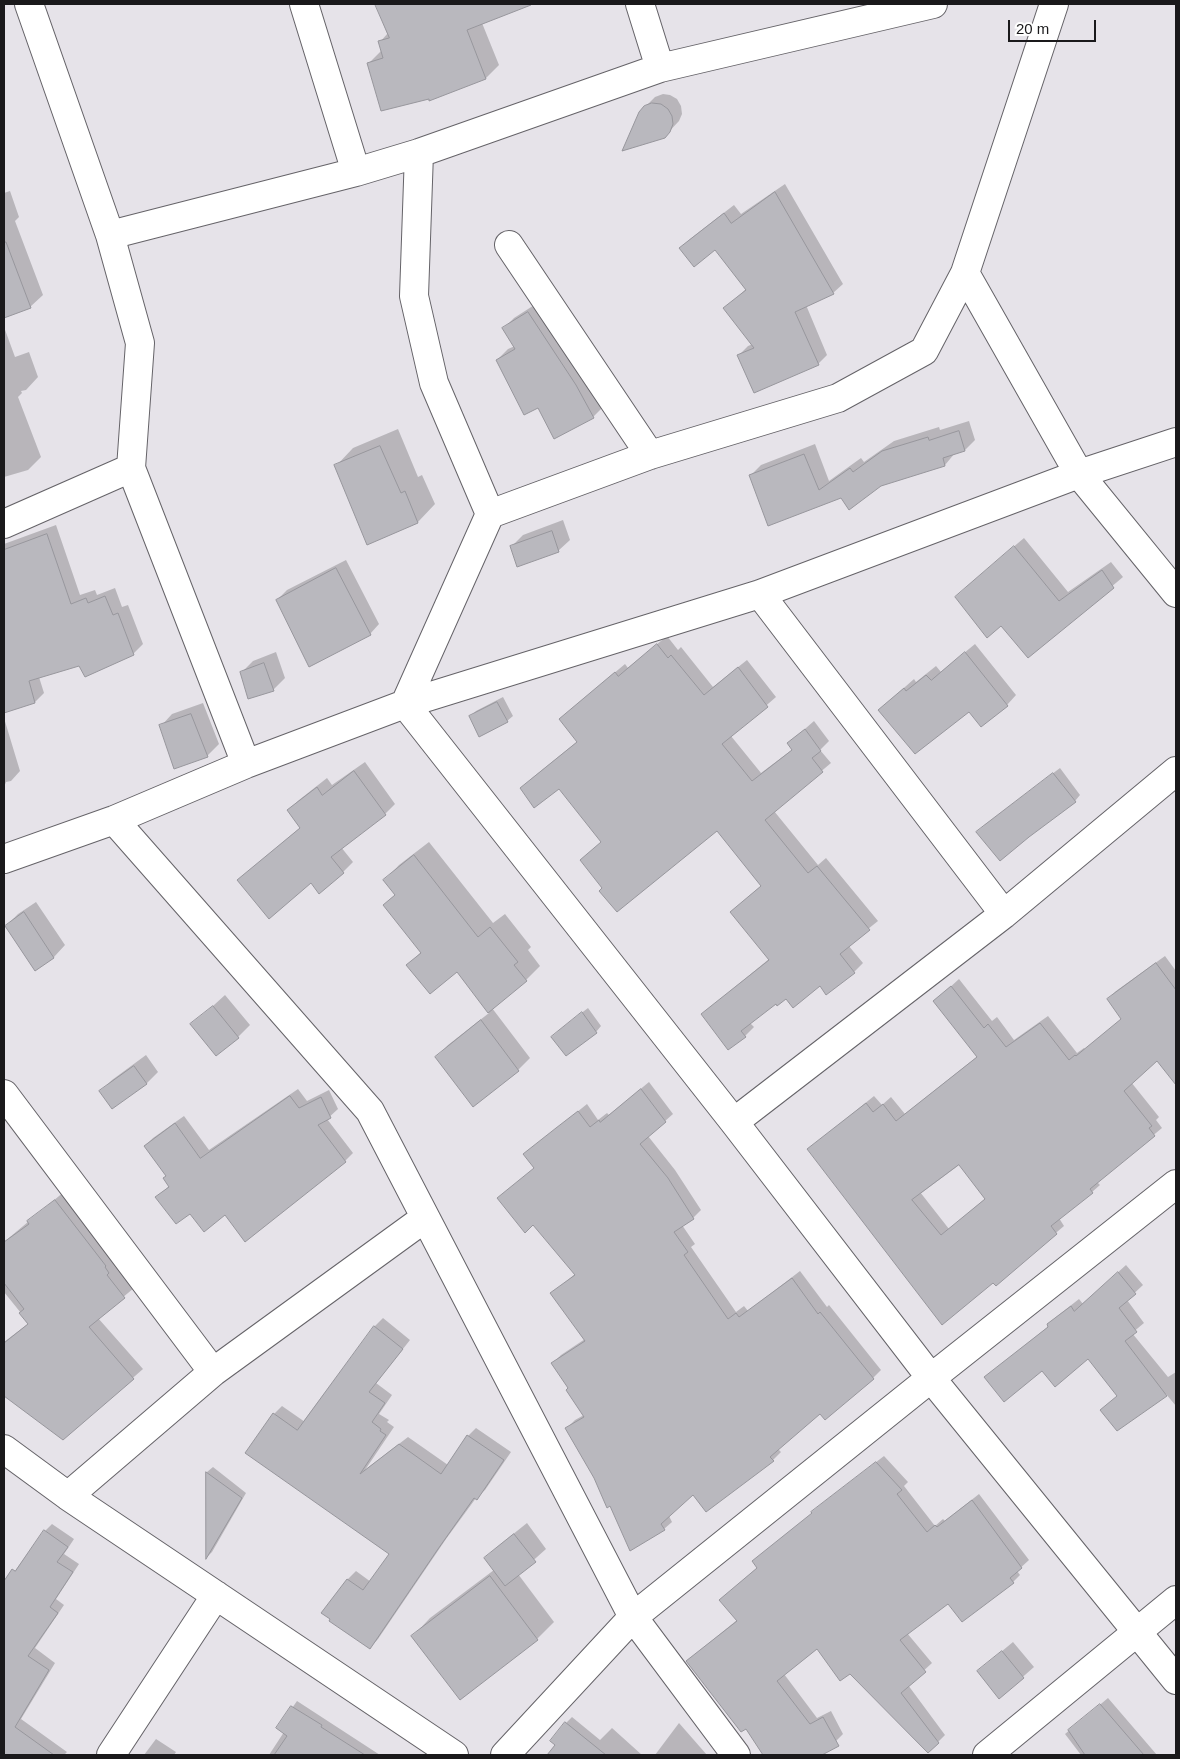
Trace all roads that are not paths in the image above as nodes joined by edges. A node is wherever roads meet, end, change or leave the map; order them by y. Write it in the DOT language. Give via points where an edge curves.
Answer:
graph roads {
  1 [pos="29,4"];
  2 [pos="304,4"];
  3 [pos="640,4"];
  4 [pos="933,4"];
  5 [pos="1054,4"];
  6 [pos="660,68"];
  7 [pos="419,152"];
  8 [pos="356,172"];
  9 [pos="110,235"];
  10 [pos="509,245"];
  11 [pos="965,273"];
  12 [pos="1176,442"];
  13 [pos="650,455"];
  14 [pos="131,468"];
  15 [pos="1079,474"];
  16 [pos="490,514"];
  17 [pos="4,524"];
  18 [pos="1176,593"];
  19 [pos="760,594"];
  20 [pos="405,704"];
  21 [pos="246,764"];
  22 [pos="1176,772"];
  23 [pos="114,820"];
  24 [pos="4,859"];
  25 [pos="1004,914"];
  26 [pos="4,1094"];
  27 [pos="734,1122"];
  28 [pos="1176,1184"];
  29 [pos="425,1218"];
  30 [pos="213,1372"];
  31 [pos="931,1378"];
  32 [pos="4,1449"];
  33 [pos="68,1496"];
  34 [pos="216,1595"];
  35 [pos="1176,1600"];
  36 [pos="633,1617"];
  37 [pos="1136,1631"];
  38 [pos="1176,1680"];
  39 [pos="111,1755"];
  40 [pos="454,1755"];
  41 [pos="505,1755"];
  42 [pos="736,1755"];
  43 [pos="986,1755"];
  1 -- 9 [label="street"];
  2 -- 8 [label="street"];
  3 -- 6 [label="street"];
  4 -- 6 [label="street"];
  5 -- 11 [label="street"];
  6 -- 7 [label="street"];
  7 -- 8 [label="street"];
  7 -- 16 [label="street" via="414,296 434,383"];
  8 -- 9 [label="street"];
  9 -- 14 [label="street" via="140,343"];
  10 -- 13 [label="street"];
  11 -- 13 [label="street" via="924,351 838,398"];
  11 -- 15 [label="street"];
  12 -- 15 [label="street"];
  13 -- 16 [label="street"];
  14 -- 17 [label="street"];
  14 -- 21 [label="street"];
  15 -- 18 [label="street"];
  15 -- 19 [label="street"];
  16 -- 20 [label="street"];
  19 -- 20 [label="street"];
  19 -- 25 [label="street"];
  20 -- 21 [label="street"];
  20 -- 27 [label="street"];
  21 -- 23 [label="street"];
  22 -- 25 [label="street"];
  23 -- 24 [label="street"];
  23 -- 29 [label="street" via="370,1111"];
  25 -- 27 [label="street"];
  26 -- 30 [label="street"];
  27 -- 31 [label="street"];
  28 -- 31 [label="street"];
  29 -- 30 [label="street"];
  29 -- 36 [label="street"];
  30 -- 33 [label="street"];
  31 -- 36 [label="street"];
  31 -- 37 [label="street"];
  32 -- 33 [label="street"];
  33 -- 34 [label="street"];
  34 -- 39 [label="street"];
  34 -- 40 [label="street"];
  35 -- 37 [label="street"];
  36 -- 41 [label="street"];
  36 -- 42 [label="street"];
  37 -- 38 [label="street"];
  37 -- 43 [label="street"];
}
